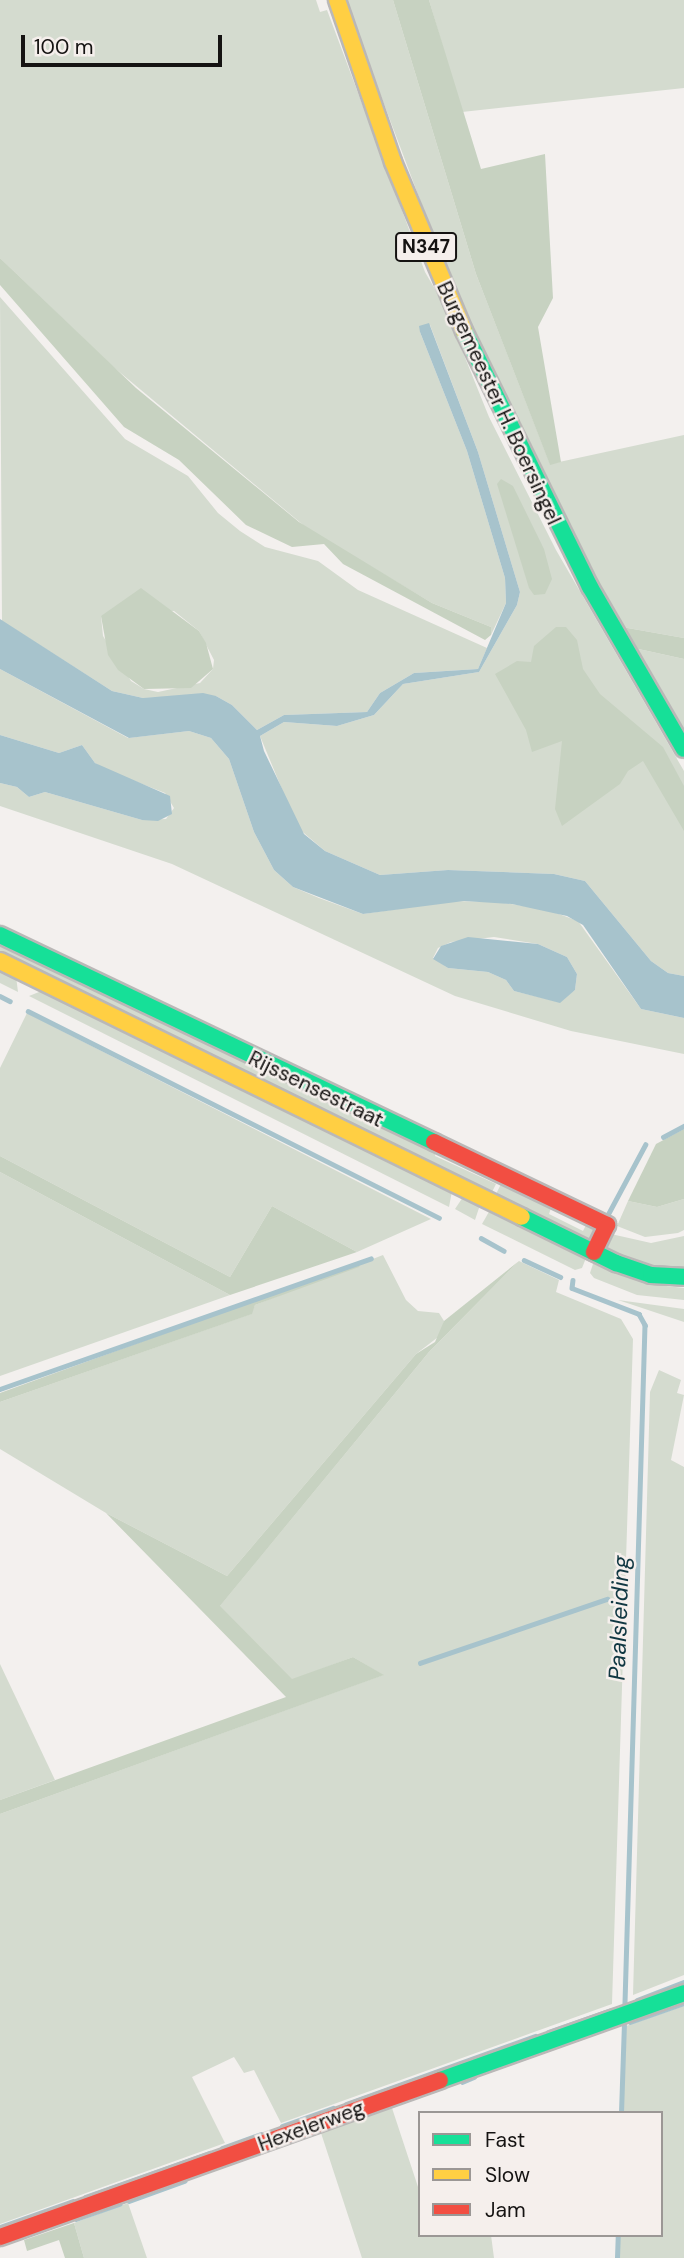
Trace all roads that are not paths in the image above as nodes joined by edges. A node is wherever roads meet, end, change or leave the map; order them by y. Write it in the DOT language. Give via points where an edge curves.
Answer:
graph roads {
  1 [pos="337,0"];
  2 [pos="684,749"];
  3 [pos="0,935"];
  4 [pos="0,961"];
  5 [pos="594,1252"];
  6 [pos="684,1277"];
  7 [pos="684,1993"];
  8 [pos="0,2237"];
  1 -- 2 [label="main road, Burgemeester H. Boersingel / N347" via="393,162 480,370 590,587"];
  3 -- 5 [label="main road, Rijssensestraat" via="607,1225"];
  4 -- 5 [label="main road, Rijssensestraat"];
  5 -- 6 [label="main road, Rijssensestraat" via="643,1273"];
  7 -- 8 [label="main road, Hexelerweg"];
}
